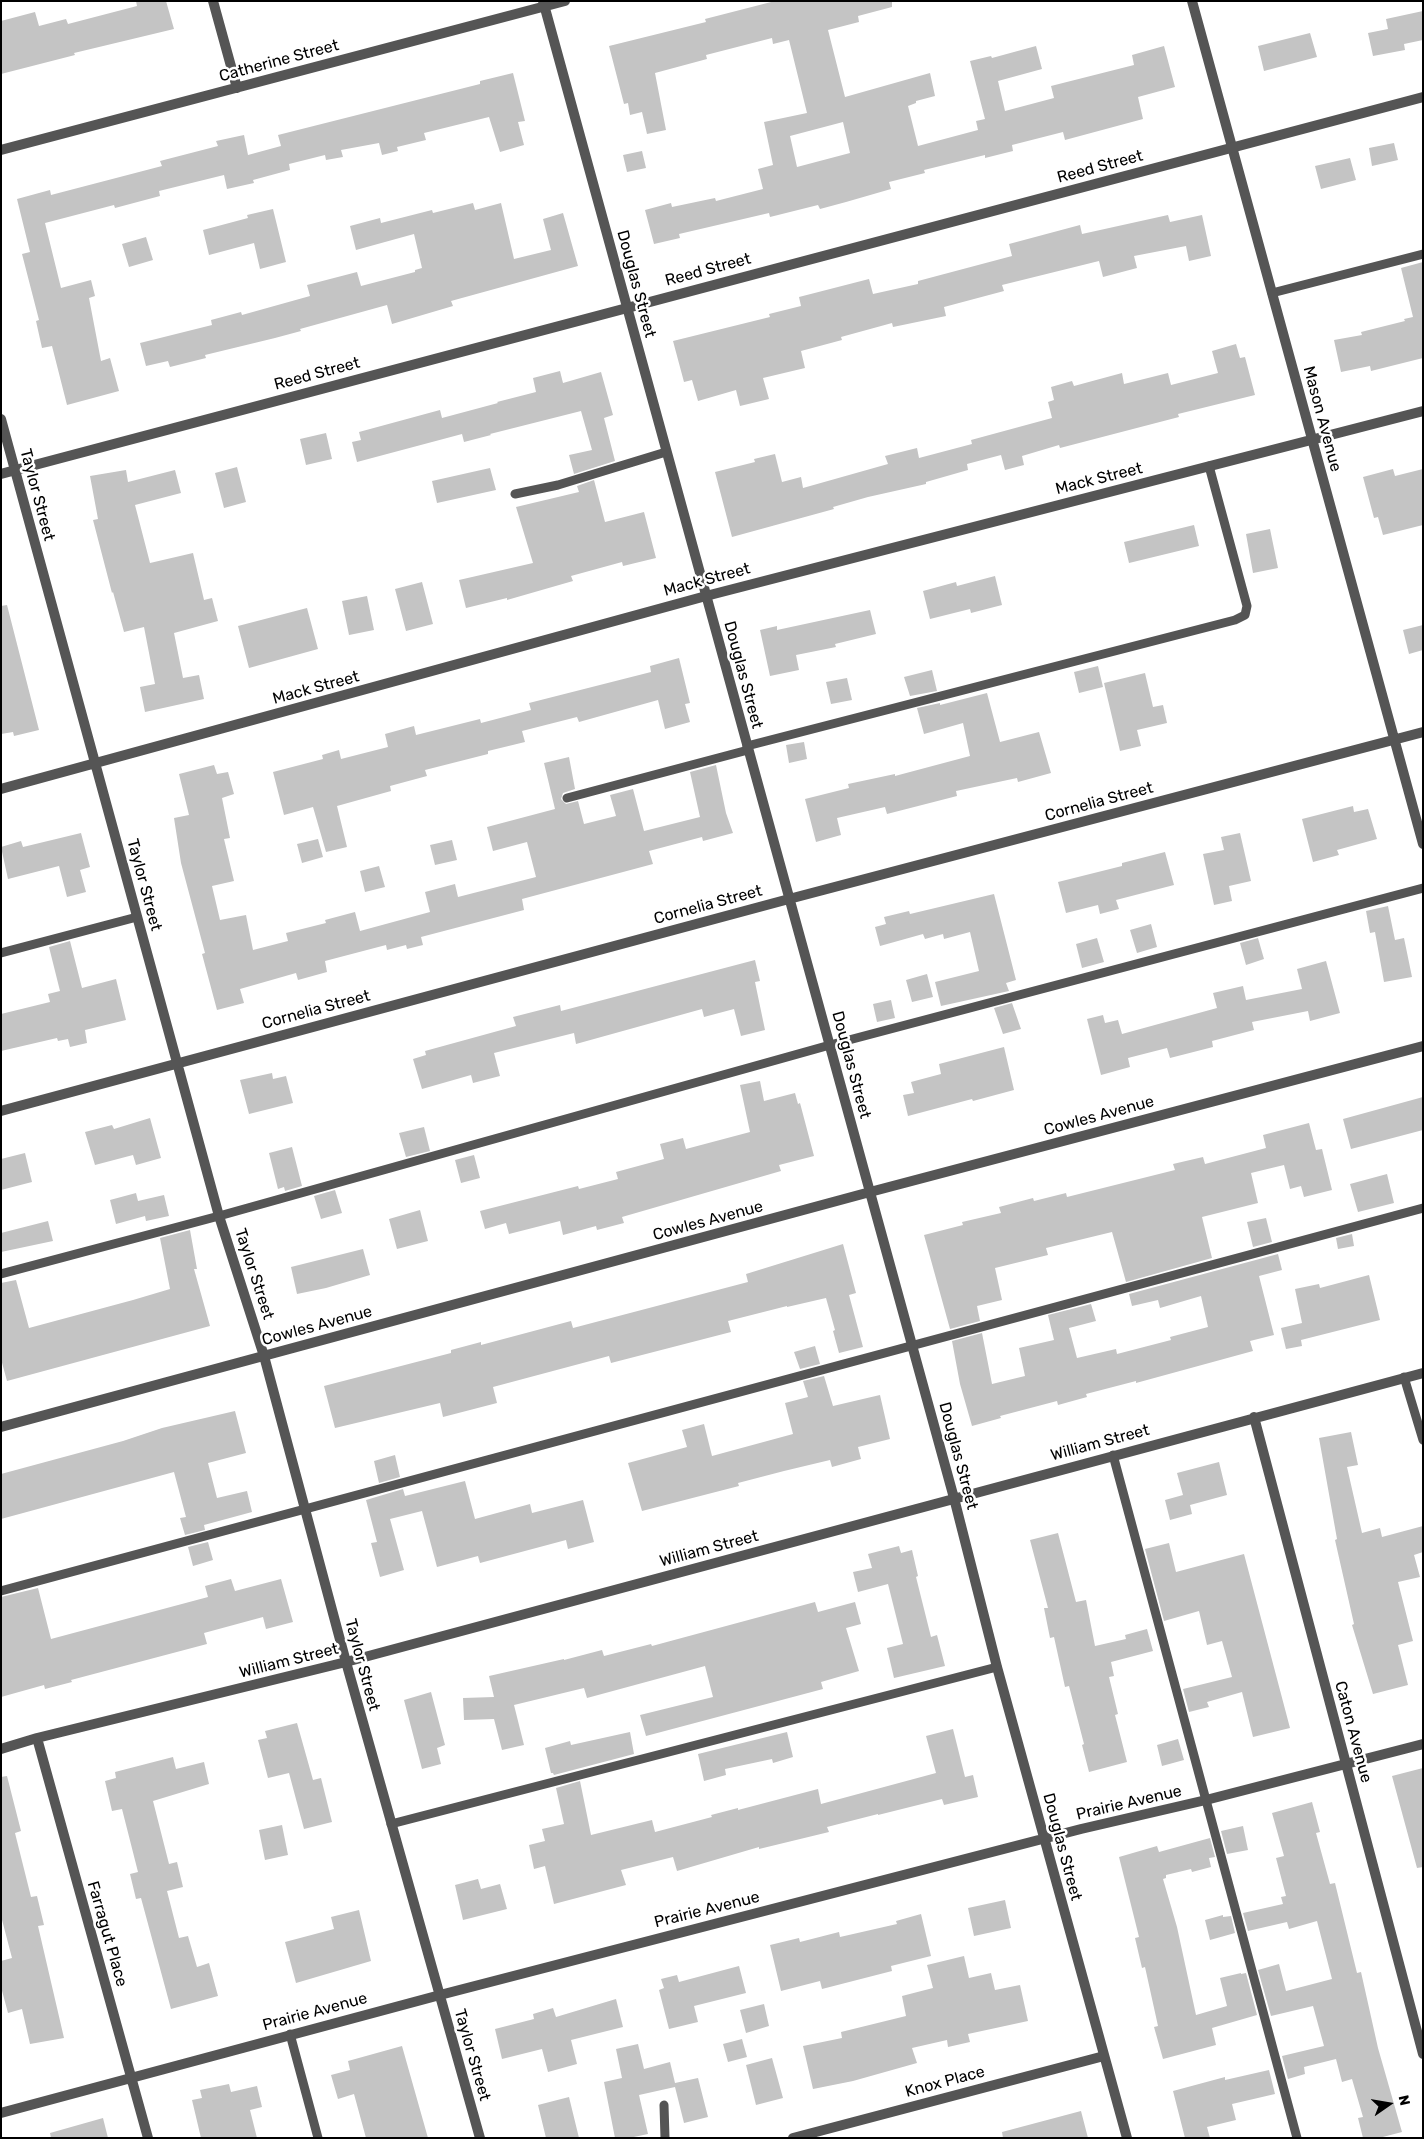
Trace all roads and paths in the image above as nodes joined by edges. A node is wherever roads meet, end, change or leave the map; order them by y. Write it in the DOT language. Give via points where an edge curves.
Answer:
graph roads {
  1 [pos="213,1"];
  2 [pos="565,1"];
  3 [pos="1192,1"];
  4 [pos="543,4"];
  5 [pos="237,88"];
  6 [pos="1423,97"];
  7 [pos="1232,147"];
  8 [pos="1,150"];
  9 [pos="1423,254"];
  10 [pos="1272,292"];
  11 [pos="627,307"];
  12 [pos="1423,411"];
  13 [pos="1,420"];
  14 [pos="1312,440"];
  15 [pos="666,452"];
  16 [pos="1209,466"];
  17 [pos="15,470"];
  18 [pos="1,474"];
  19 [pos="515,494"];
  20 [pos="706,596"];
  21 [pos="1423,732"];
  22 [pos="1394,740"];
  23 [pos="748,748"];
  24 [pos="94,764"];
  25 [pos="1,789"];
  26 [pos="567,798"];
  27 [pos="1423,844"];
  28 [pos="1423,888"];
  29 [pos="789,898"];
  30 [pos="137,917"];
  31 [pos="1,953"];
  32 [pos="830,1045"];
  33 [pos="1423,1046"];
  34 [pos="177,1063"];
  35 [pos="1,1112"];
  36 [pos="870,1192"];
  37 [pos="1423,1208"];
  38 [pos="218,1216"];
  39 [pos="1,1274"];
  40 [pos="912,1344"];
  41 [pos="264,1356"];
  42 [pos="1423,1372"];
  43 [pos="1404,1377"];
  44 [pos="1254,1417"];
  45 [pos="1,1427"];
  46 [pos="1423,1440"];
  47 [pos="1113,1455"];
  48 [pos="954,1498"];
  49 [pos="304,1508"];
  50 [pos="1,1590"];
  51 [pos="346,1662"];
  52 [pos="997,1667"];
  53 [pos="37,1738"];
  54 [pos="1423,1744"];
  55 [pos="1,1748"];
  56 [pos="1346,1764"];
  57 [pos="1206,1800"];
  58 [pos="391,1824"];
  59 [pos="1045,1839"];
  60 [pos="440,1995"];
  61 [pos="290,2034"];
  62 [pos="1423,2054"];
  63 [pos="1104,2056"];
  64 [pos="131,2077"];
  65 [pos="664,2106"];
  66 [pos="1,2113"];
  67 [pos="148,2138"];
  68 [pos="318,2138"];
  69 [pos="480,2138"];
  70 [pos="665,2138"];
  71 [pos="793,2138"];
  72 [pos="1127,2138"];
  73 [pos="1297,2138"];
  1 -- 5 [label="street"];
  2 -- 4 [label="street, Catherine Street"];
  3 -- 7 [label="street, Mason Avenue"];
  4 -- 5 [label="street, Catherine Street"];
  4 -- 11 [label="street, Douglas Street"];
  5 -- 8 [label="street, Catherine Street"];
  6 -- 7 [label="street, Reed Street"];
  7 -- 10 [label="street, Mason Avenue"];
  7 -- 11 [label="street, Reed Street"];
  9 -- 10 [label="lane"];
  10 -- 14 [label="street, Mason Avenue"];
  11 -- 15 [label="street, Douglas Street"];
  11 -- 17 [label="street, Reed Street"];
  12 -- 14 [label="street, Mack Street"];
  13 -- 17 [label="street, Taylor Street"];
  14 -- 16 [label="street, Mack Street"];
  14 -- 22 [label="street, Mason Avenue"];
  15 -- 19 [label="lane"];
  15 -- 20 [label="street, Douglas Street"];
  16 -- 20 [label="street, Mack Street"];
  16 -- 23 [label="lane" via="1248,606 1245,615"];
  17 -- 18 [label="street, Reed Street"];
  17 -- 24 [label="street, Taylor Street"];
  20 -- 23 [label="street, Douglas Street"];
  20 -- 24 [label="street, Mack Street"];
  21 -- 22 [label="street, Cornelia Street"];
  22 -- 27 [label="street, Mason Avenue"];
  22 -- 29 [label="street, Cornelia Street"];
  23 -- 26 [label="lane"];
  23 -- 29 [label="street, Douglas Street"];
  24 -- 25 [label="street, Mack Street"];
  24 -- 30 [label="street, Taylor Street"];
  28 -- 32 [label="lane"];
  29 -- 32 [label="street, Douglas Street"];
  29 -- 34 [label="street, Cornelia Street"];
  30 -- 31 [label="lane"];
  30 -- 34 [label="street, Taylor Street"];
  32 -- 36 [label="street, Douglas Street"];
  32 -- 38 [label="lane"];
  33 -- 36 [label="street, Cowles Avenue"];
  34 -- 35 [label="street, Cornelia Street"];
  34 -- 38 [label="street, Taylor Street"];
  36 -- 40 [label="street, Douglas Street"];
  36 -- 41 [label="street, Cowles Avenue"];
  37 -- 40 [label="lane"];
  38 -- 39 [label="lane"];
  38 -- 41 [label="street, Taylor Street"];
  40 -- 48 [label="street, Douglas Street"];
  40 -- 49 [label="lane"];
  41 -- 45 [label="street, Cowles Avenue"];
  41 -- 49 [label="street, Taylor Street"];
  42 -- 43 [label="street, William Street"];
  43 -- 44 [label="street, William Street"];
  43 -- 46 [label="lane"];
  44 -- 47 [label="street, William Street"];
  44 -- 56 [label="street, Caton Avenue"];
  47 -- 48 [label="street, William Street"];
  47 -- 57 [label="lane"];
  48 -- 51 [label="street, William Street"];
  48 -- 52 [label="street, Douglas Street"];
  49 -- 50 [label="lane"];
  49 -- 51 [label="street, Taylor Street"];
  51 -- 53 [label="street, William Street"];
  51 -- 58 [label="street, Taylor Street"];
  52 -- 58 [label="lane"];
  52 -- 59 [label="street, Douglas Street"];
  53 -- 55 [label="street, William Street"];
  53 -- 64 [label="street, Farragut Place"];
  54 -- 56 [label="street, Prairie Avenue"];
  56 -- 57 [label="street, Prairie Avenue"];
  56 -- 62 [label="street, Caton Avenue"];
  57 -- 59 [label="street, Prairie Avenue"];
  57 -- 73 [label="lane"];
  58 -- 60 [label="street, Taylor Street"];
  59 -- 60 [label="street, Prairie Avenue"];
  59 -- 63 [label="street, Douglas Street"];
  60 -- 61 [label="street, Prairie Avenue"];
  60 -- 69 [label="street, Taylor Street"];
  61 -- 64 [label="street, Prairie Avenue"];
  61 -- 68 [label="lane"];
  63 -- 71 [label="street, Knox Place"];
  63 -- 72 [label="street, Douglas Street"];
  64 -- 66 [label="street, Prairie Avenue"];
  64 -- 67 [label="street, Farragut Place"];
  65 -- 70 [label="lane"];
}
